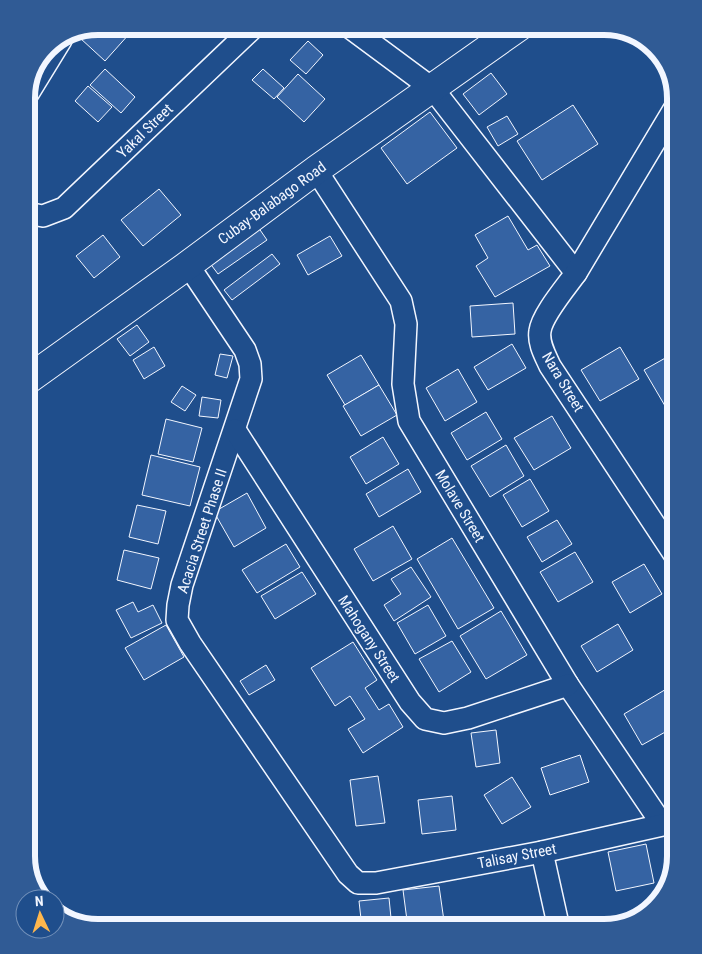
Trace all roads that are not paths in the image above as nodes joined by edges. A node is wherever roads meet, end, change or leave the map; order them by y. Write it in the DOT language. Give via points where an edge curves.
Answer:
graph roads {
  1 [pos="246,35"];
  2 [pos="365,35"];
  3 [pos="508,35"];
  4 [pos="50,58"];
  5 [pos="41,73"];
  6 [pos="433,89"];
  7 [pos="667,121"];
  8 [pos="316,170"];
  9 [pos="35,215"];
  10 [pos="188,265"];
  11 [pos="576,274"];
  12 [pos="35,376"];
  13 [pos="235,430"];
  14 [pos="667,544"];
  15 [pos="568,685"];
  16 [pos="667,820"];
  17 [pos="667,823"];
  18 [pos="542,852"];
  19 [pos="358,883"];
  20 [pos="557,919"];
  1 -- 9 [label="street, Yakal Street" via="64,208 42,216"];
  2 -- 6 [label="street"];
  3 -- 6 [label="main road, Cubay-Balabago Road"];
  4 -- 5 [label="street"];
  6 -- 8 [label="main road, Cubay-Balabago Road"];
  6 -- 11 [label="street"];
  7 -- 11 [label="street, Nara Street"];
  8 -- 10 [label="main road, Cubay-Balabago Road"];
  8 -- 15 [label="street, Molave Street" via="401,301 406,324 403,384 409,421"];
  10 -- 12 [label="main road, Cubay-Balabago Road"];
  10 -- 13 [label="street, Acacia Street Phase II" via="245,350 250,364 251,379"];
  11 -- 14 [label="street, Nara Street" via="547,314 540,331 542,346 550,366"];
  13 -- 15 [label="street, Mahogany Street" via="410,702 425,719 444,723 468,718"];
  13 -- 19 [label="street, Acacia Street Phase II" via="182,585 178,620 190,643 272,763 348,874"];
  15 -- 16 [label="street, Molave Street"];
  17 -- 18 [label="street, Talisay Street"];
  18 -- 19 [label="street, Talisay Street" via="376,883"];
  18 -- 20 [label="street"];
}
